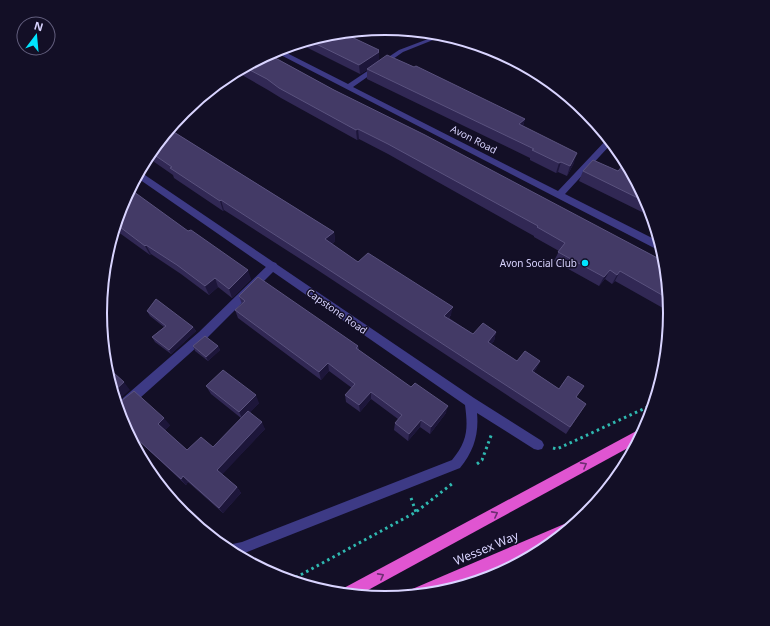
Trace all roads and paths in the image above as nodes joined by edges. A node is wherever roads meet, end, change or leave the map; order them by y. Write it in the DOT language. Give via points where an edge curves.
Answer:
graph roads {
  1 [pos="430,40"];
  2 [pos="284,54"];
  3 [pos="349,86"];
  4 [pos="606,144"];
  5 [pos="142,177"];
  6 [pos="559,195"];
  7 [pos="655,244"];
  8 [pos="273,266"];
  9 [pos="470,402"];
  10 [pos="123,405"];
  11 [pos="632,439"];
  12 [pos="538,445"];
  13 [pos="416,512"];
  14 [pos="548,538"];
  15 [pos="238,549"];
  16 [pos="299,577"];
  17 [pos="434,587"];
  18 [pos="356,589"];
  1 -- 3 [label="street" via="401,51"];
  2 -- 3 [label="street, Avon Road"];
  3 -- 6 [label="street, Avon Road"];
  4 -- 6 [label="street"];
  5 -- 8 [label="street, Capstone Road"];
  6 -- 7 [label="street, Avon Road"];
  8 -- 9 [label="street, Capstone Road"];
  8 -- 10 [label="street" via="203,335"];
  9 -- 12 [label="street, Capstone Road"];
  9 -- 15 [label="street" via="474,429 465,454 456,464"];
  18 -- 11 [label="highway, one-way"];
  13 -- 16 [label="path"];
  14 -- 17 [label="highway, Wessex Way"];
}
